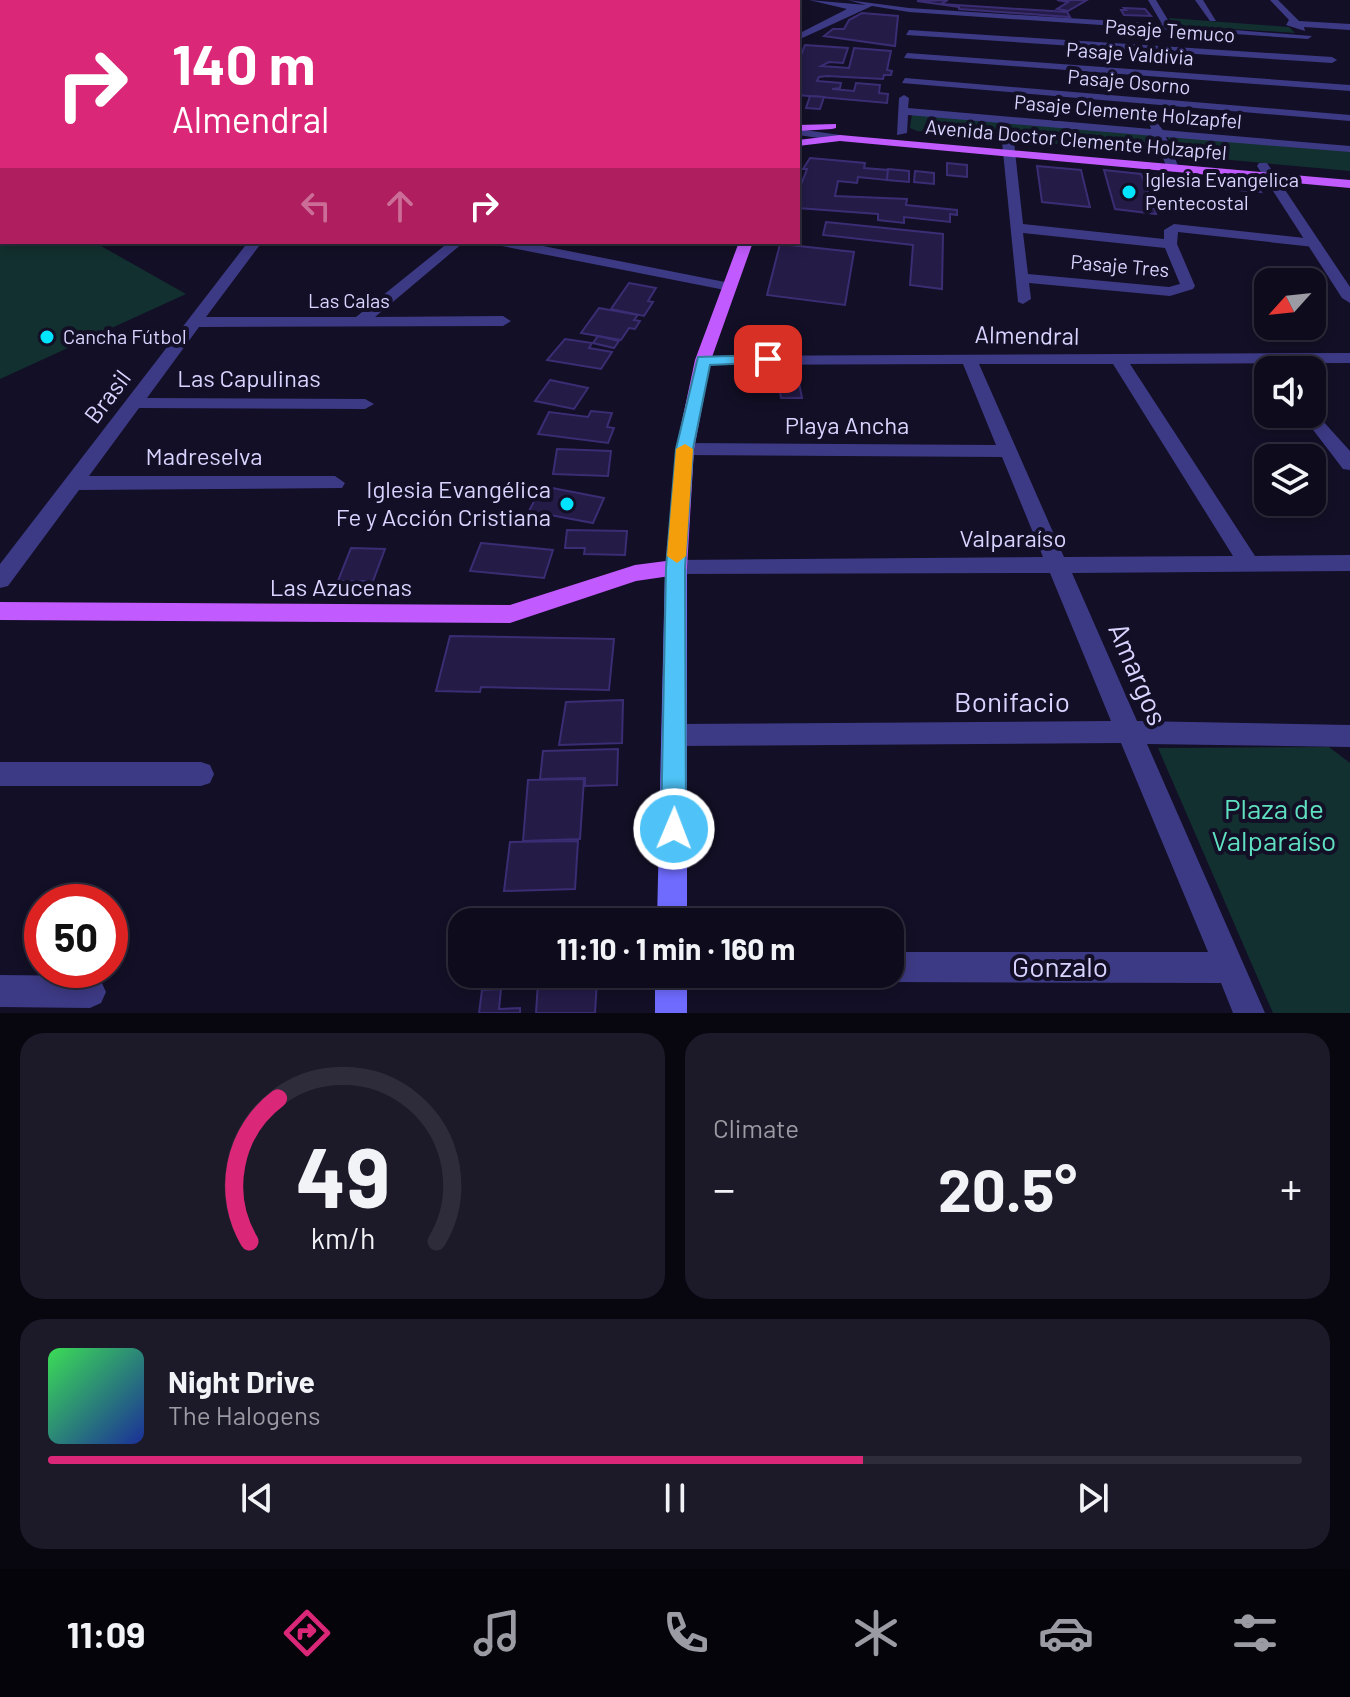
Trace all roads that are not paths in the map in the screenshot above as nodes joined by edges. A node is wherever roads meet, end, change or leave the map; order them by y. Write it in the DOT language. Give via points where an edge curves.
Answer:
graph roads {
  1 [pos="813,0"];
  2 [pos="899,0"];
  3 [pos="1152,0"];
  4 [pos="1199,0"];
  5 [pos="1274,0"];
  6 [pos="854,4"];
  7 [pos="886,7"];
  8 [pos="909,10"];
  9 [pos="1161,16"];
  10 [pos="1213,19"];
  11 [pos="800,22"];
  12 [pos="1270,22"];
  13 [pos="1283,23"];
  14 [pos="1297,24"];
  15 [pos="1168,26"];
  16 [pos="820,27"];
  17 [pos="1350,27"];
  18 [pos="909,33"];
  19 [pos="800,36"];
  20 [pos="1308,36"];
  21 [pos="1115,41"];
  22 [pos="907,56"];
  23 [pos="1332,60"];
  24 [pos="1341,70"];
  25 [pos="905,81"];
  26 [pos="1137,86"];
  27 [pos="1350,88"];
  28 [pos="902,111"];
  29 [pos="1350,118"];
  30 [pos="800,127"];
  31 [pos="836,132"];
  32 [pos="901,133"];
  33 [pos="1158,133"];
  34 [pos="800,142"];
  35 [pos="1008,147"];
  36 [pos="1350,149"];
  37 [pos="1170,162"];
  38 [pos="1267,171"];
  39 [pos="1350,174"];
  40 [pos="1350,184"];
  41 [pos="1018,228"];
  42 [pos="1314,243"];
  43 [pos="253,244"];
  44 [pos="455,244"];
  45 [pos="512,244"];
  46 [pos="745,244"];
  47 [pos="1170,244"];
  48 [pos="1024,278"];
  49 [pos="730,287"];
  50 [pos="1350,298"];
  51 [pos="1023,299"];
  52 [pos="360,321"];
  53 [pos="503,321"];
  54 [pos="194,322"];
  55 [pos="1350,358"];
  56 [pos="969,359"];
  57 [pos="703,360"];
  58 [pos="1326,360"];
  59 [pos="1120,361"];
  60 [pos="1254,365"];
  61 [pos="133,403"];
  62 [pos="365,404"];
  63 [pos="1321,428"];
  64 [pos="685,449"];
  65 [pos="1008,451"];
  66 [pos="1350,464"];
  67 [pos="73,483"];
  68 [pos="335,483"];
  69 [pos="1249,563"];
  70 [pos="1350,563"];
  71 [pos="1059,565"];
  72 [pos="676,568"];
  73 [pos="0,580"];
  74 [pos="0,611"];
  75 [pos="1129,732"];
  76 [pos="675,735"];
  77 [pos="1350,736"];
  78 [pos="0,774"];
  79 [pos="201,774"];
  80 [pos="672,908"];
  81 [pos="904,967"];
  82 [pos="1229,968"];
  83 [pos="671,988"];
  84 [pos="0,991"];
  85 [pos="90,992"];
  86 [pos="671,1013"];
  87 [pos="1249,1013"];
  1 -- 6 [label="street"];
  2 -- 7 [label="street"];
  3 -- 9 [label="street"];
  4 -- 10 [label="street"];
  5 -- 14 [label="street"];
  6 -- 7 [label="street"];
  6 -- 16 [label="street"];
  7 -- 8 [label="street"];
  8 -- 15 [label="street"];
  8 -- 18 [label="street"];
  9 -- 10 [label="street"];
  9 -- 15 [label="street"];
  10 -- 12 [label="street"];
  11 -- 16 [label="street"];
  13 -- 14 [label="street"];
  14 -- 17 [label="street"];
  14 -- 20 [label="street"];
  15 -- 20 [label="street"];
  16 -- 19 [label="street"];
  18 -- 21 [label="street, Pasaje Temuco"];
  18 -- 22 [label="street"];
  20 -- 23 [label="street"];
  21 -- 23 [label="street, Pasaje Temuco"];
  21 -- 26 [label="street"];
  22 -- 25 [label="street"];
  22 -- 26 [label="street, Pasaje Valdivia"];
  23 -- 24 [label="street"];
  25 -- 26 [label="street, Pasaje Osorno"];
  25 -- 28 [label="street"];
  26 -- 27 [label="street, Pasaje Valdivia"];
  26 -- 29 [label="street, Pasaje Osorno"];
  26 -- 33 [label="street"];
  28 -- 32 [label="street"];
  28 -- 33 [label="street, Pasaje Clemente Holzapfel"];
  30 -- 31 [label="street, Avenida Doctor Clemente Holzapfel"];
  31 -- 32 [label="main road, Avenida Doctor Clemente Holzapfel"];
  31 -- 34 [label="main road"];
  31 -- 35 [label="main road, Avenida Doctor Clemente Holzapfel"];
  32 -- 35 [label="main road, Avenida Doctor Clemente Holzapfel"];
  33 -- 36 [label="street, Pasaje Clemente Holzapfel"];
  33 -- 37 [label="street"];
  35 -- 37 [label="main road, Avenida Doctor Clemente Holzapfel"];
  35 -- 41 [label="street"];
  37 -- 38 [label="main road, Avenida Doctor Clemente Holzapfel"];
  38 -- 39 [label="main road, Avenida Doctor Clemente Holzapfel"];
  38 -- 40 [label="main road, Avenida Doctor Clemente Holzapfel"];
  38 -- 42 [label="street"];
  41 -- 47 [label="street"];
  41 -- 48 [label="street"];
  42 -- 47 [label="street, Pasaje Tres" via="1181,228 1171,230"];
  42 -- 50 [label="street"];
  43 -- 54 [label="street, Brasil"];
  44 -- 52 [label="street"];
  45 -- 49 [label="street"];
  46 -- 49 [label="main road"];
  47 -- 48 [label="street, Pasaje Tres" via="1188,286 1182,290"];
  48 -- 51 [label="street"];
  49 -- 57 [label="main road"];
  52 -- 53 [label="street, Las Calas"];
  52 -- 54 [label="street, Las Calas"];
  54 -- 61 [label="street, Brasil"];
  55 -- 58 [label="street, Almendral"];
  56 -- 57 [label="street, Almendral"];
  56 -- 59 [label="street, Almendral"];
  56 -- 65 [label="street, Amargos"];
  57 -- 64 [label="main road"];
  59 -- 60 [label="street, Almendral"];
  59 -- 69 [label="street"];
  61 -- 62 [label="street, Las Capulinas"];
  61 -- 67 [label="street, Brasil"];
  63 -- 66 [label="street"];
  64 -- 65 [label="street, Playa Ancha"];
  64 -- 72 [label="main road"];
  65 -- 71 [label="street, Amargos"];
  67 -- 68 [label="street, Madreselva"];
  67 -- 73 [label="street, Brasil"];
  69 -- 70 [label="street, Valparaíso"];
  69 -- 71 [label="street, Valparaíso"];
  71 -- 72 [label="street, Valparaíso"];
  71 -- 75 [label="street, Amargos"];
  72 -- 74 [label="main road, Las Azucenas" via="635,573 510,614"];
  72 -- 76 [label="main road"];
  75 -- 76 [label="street, Bonifacio"];
  75 -- 77 [label="street, Bonifacio"];
  75 -- 82 [label="street, Amargos"];
  76 -- 80 [label="main road"];
  78 -- 79 [label="street"];
  81 -- 82 [label="street, Gonzalo"];
  82 -- 87 [label="street, Amargos"];
  83 -- 86 [label="main road"];
  84 -- 85 [label="street"];
}
